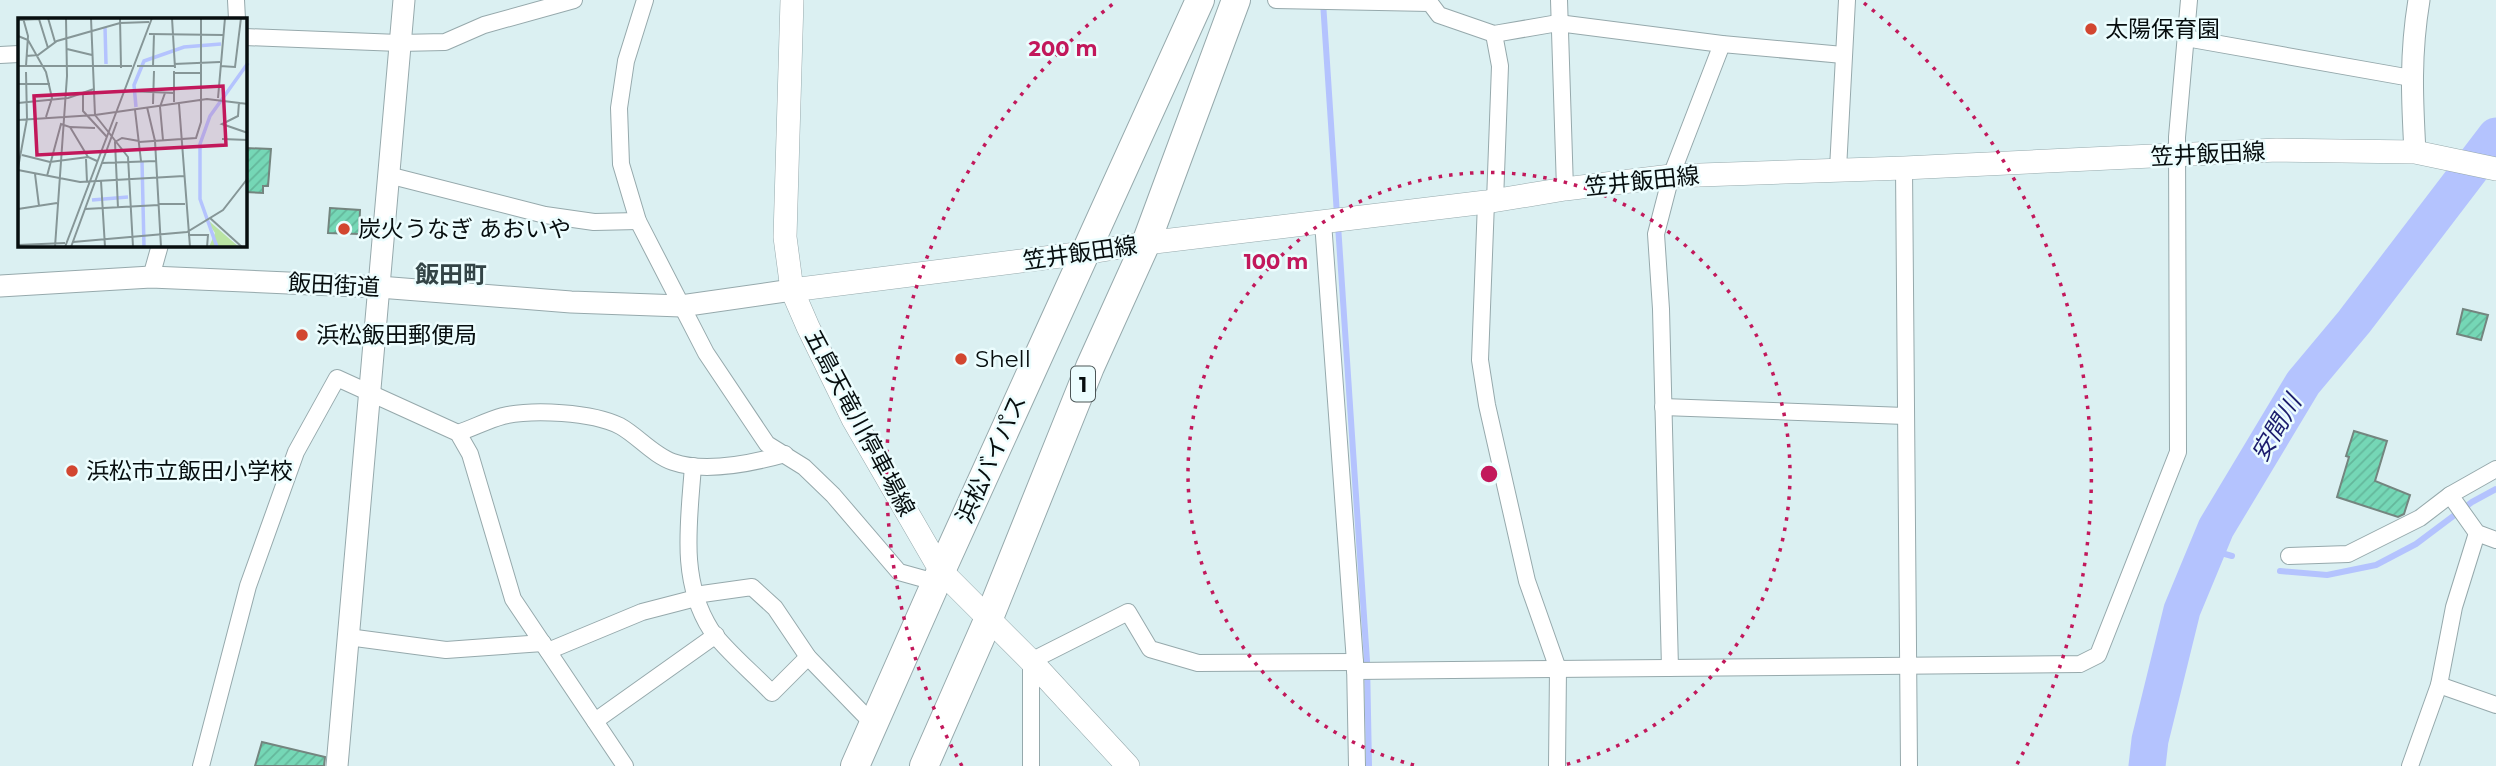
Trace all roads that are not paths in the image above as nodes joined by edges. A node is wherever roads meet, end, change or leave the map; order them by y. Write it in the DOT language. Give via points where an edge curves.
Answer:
graph roads {
  1 [pos="236,0"];
  2 [pos="404,0"];
  3 [pos="574,0"];
  4 [pos="645,0"];
  5 [pos="792,0"];
  6 [pos="1200,0"];
  7 [pos="1236,0"];
  8 [pos="1276,0"];
  9 [pos="1559,0"];
  10 [pos="1847,0"];
  11 [pos="2189,0"];
  12 [pos="2419,0"];
  13 [pos="1429,1"];
  14 [pos="236,18"];
  15 [pos="1558,23"];
  16 [pos="1494,34"];
  17 [pos="247,37"];
  18 [pos="2186,38"];
  19 [pos="399,43"];
  20 [pos="1722,44"];
  21 [pos="18,54"];
  22 [pos="1843,54"];
  23 [pos="0,55"];
  24 [pos="2411,78"];
  25 [pos="2421,154"];
  26 [pos="2177,156"];
  27 [pos="1904,168"];
  28 [pos="1838,169"];
  29 [pos="2496,169"];
  30 [pos="388,175"];
  31 [pos="1671,176"];
  32 [pos="1565,189"];
  33 [pos="1490,202"];
  34 [pos="638,221"];
  35 [pos="1324,222"];
  36 [pos="1146,243"];
  37 [pos="160,247"];
  38 [pos="1084,253"];
  39 [pos="152,277"];
  40 [pos="0,286"];
  41 [pos="379,287"];
  42 [pos="792,290"];
  43 [pos="681,306"];
  44 [pos="369,392"];
  45 [pos="1663,407"];
  46 [pos="1905,416"];
  47 [pos="458,433"];
  48 [pos="785,454"];
  49 [pos="693,466"];
  50 [pos="2496,469"];
  51 [pos="2458,505"];
  52 [pos="2477,534"];
  53 [pos="2496,540"];
  54 [pos="2290,556"];
  55 [pos="938,577"];
  56 [pos="695,597"];
  57 [pos="989,618"];
  58 [pos="716,635"];
  59 [pos="348,637"];
  60 [pos="545,647"];
  61 [pos="808,657"];
  62 [pos="1031,661"];
  63 [pos="1909,664"];
  64 [pos="1355,666"];
  65 [pos="1670,668"];
  66 [pos="1558,669"];
  67 [pos="2439,685"];
  68 [pos="2496,705"];
  69 [pos="595,721"];
  70 [pos="873,724"];
  71 [pos="201,766"];
  72 [pos="337,766"];
  73 [pos="625,766"];
  74 [pos="855,766"];
  75 [pos="924,766"];
  76 [pos="1031,766"];
  77 [pos="1128,766"];
  78 [pos="1357,766"];
  79 [pos="1558,766"];
  80 [pos="1909,766"];
  81 [pos="2410,766"];
  1 -- 14 [label="street"];
  2 -- 19 [label="street"];
  3 -- 19 [label="street" via="484,25 445,42"];
  4 -- 34 [label="street" via="626,61 619,108 621,164"];
  5 -- 42 [label="main road, 五島天竜川停車場線" via="785,237"];
  6 -- 38 [label="highway, 浜松バイパス"];
  7 -- 36 [label="highway, 1"];
  8 -- 13 [label="street"];
  9 -- 15 [label="street"];
  10 -- 22 [label="street"];
  11 -- 18 [label="street"];
  12 -- 24 [label="street"];
  13 -- 16 [label="street" via="1439,15"];
  15 -- 16 [label="street"];
  15 -- 20 [label="street"];
  15 -- 32 [label="street"];
  16 -- 33 [label="street" via="1500,66"];
  17 -- 19 [label="street"];
  18 -- 24 [label="street"];
  18 -- 26 [label="street"];
  19 -- 30 [label="street"];
  20 -- 22 [label="street"];
  20 -- 31 [label="street"];
  21 -- 23 [label="street"];
  22 -- 28 [label="street"];
  24 -- 25 [label="street"];
  25 -- 26 [label="main road, 笠井飯田線" via="2277,150"];
  25 -- 29 [label="main road, 笠井飯田線"];
  26 -- 27 [label="main road, 笠井飯田線"];
  26 -- 63 [label="street" via="2178,452 2098,655 2080,664"];
  27 -- 28 [label="main road, 笠井飯田線"];
  27 -- 46 [label="street"];
  28 -- 31 [label="main road, 笠井飯田線"];
  30 -- 34 [label="street" via="545,215 594,222"];
  30 -- 41 [label="street"];
  31 -- 32 [label="main road, 笠井飯田線"];
  31 -- 45 [label="street" via="1656,234"];
  32 -- 33 [label="main road, 笠井飯田線"];
  33 -- 35 [label="main road, 笠井飯田線"];
  33 -- 66 [label="street" via="1480,360 1527,581"];
  34 -- 43 [label="street"];
  35 -- 36 [label="main road, 笠井飯田線"];
  35 -- 64 [label="street"];
  36 -- 38 [label="main road, 笠井飯田線"];
  36 -- 57 [label="highway, 1" via="1090,367"];
  37 -- 39 [label="street"];
  38 -- 42 [label="main road, 笠井飯田線"];
  38 -- 55 [label="highway, 浜松バイパス"];
  39 -- 40 [label="street, 飯田街道"];
  39 -- 41 [label="street, 飯田街道"];
  41 -- 43 [label="street, 飯田街道"];
  41 -- 44 [label="street"];
  42 -- 43 [label="street, 飯田街道"];
  42 -- 55 [label="main road, 五島天竜川停車場線" via="853,419"];
  43 -- 48 [label="street" via="706,353 767,443"];
  44 -- 47 [label="street"];
  44 -- 59 [label="street"];
  44 -- 71 [label="street" via="337,378 296,452 248,586"];
  45 -- 46 [label="street"];
  45 -- 65 [label="street"];
  46 -- 63 [label="street"];
  47 -- 49 [label="street" via="504,416 582,415 618,425 673,462"];
  47 -- 60 [label="street" via="470,454 513,599"];
  48 -- 49 [label="street" via="757,462"];
  48 -- 55 [label="street" via="834,495 899,572"];
  49 -- 56 [label="street" via="688,539 689,577"];
  50 -- 51 [label="street"];
  51 -- 52 [label="street"];
  51 -- 54 [label="street" via="2348,554"];
  52 -- 53 [label="street"];
  52 -- 67 [label="street" via="2454,607"];
  55 -- 57 [label="main road, 五島天竜川停車場線"];
  55 -- 70 [label="highway, 浜松バイパス"];
  56 -- 58 [label="street"];
  56 -- 60 [label="street"];
  56 -- 61 [label="street" via="752,587 775,608"];
  57 -- 62 [label="main road, 五島天竜川停車場線"];
  57 -- 75 [label="highway, 1"];
  58 -- 61 [label="street" via="772,693"];
  58 -- 69 [label="street"];
  59 -- 60 [label="street" via="446,650"];
  59 -- 72 [label="street"];
  60 -- 69 [label="street"];
  61 -- 70 [label="street"];
  62 -- 64 [label="street" via="1128,612 1150,649 1198,663"];
  62 -- 76 [label="street"];
  62 -- 77 [label="main road, 五島天竜川停車場線"];
  63 -- 65 [label="street"];
  63 -- 80 [label="street"];
  64 -- 66 [label="street"];
  64 -- 78 [label="street"];
  65 -- 66 [label="street"];
  66 -- 79 [label="street"];
  67 -- 68 [label="street"];
  67 -- 81 [label="street"];
  69 -- 73 [label="street"];
  70 -- 74 [label="highway, 浜松バイパス"];
}
